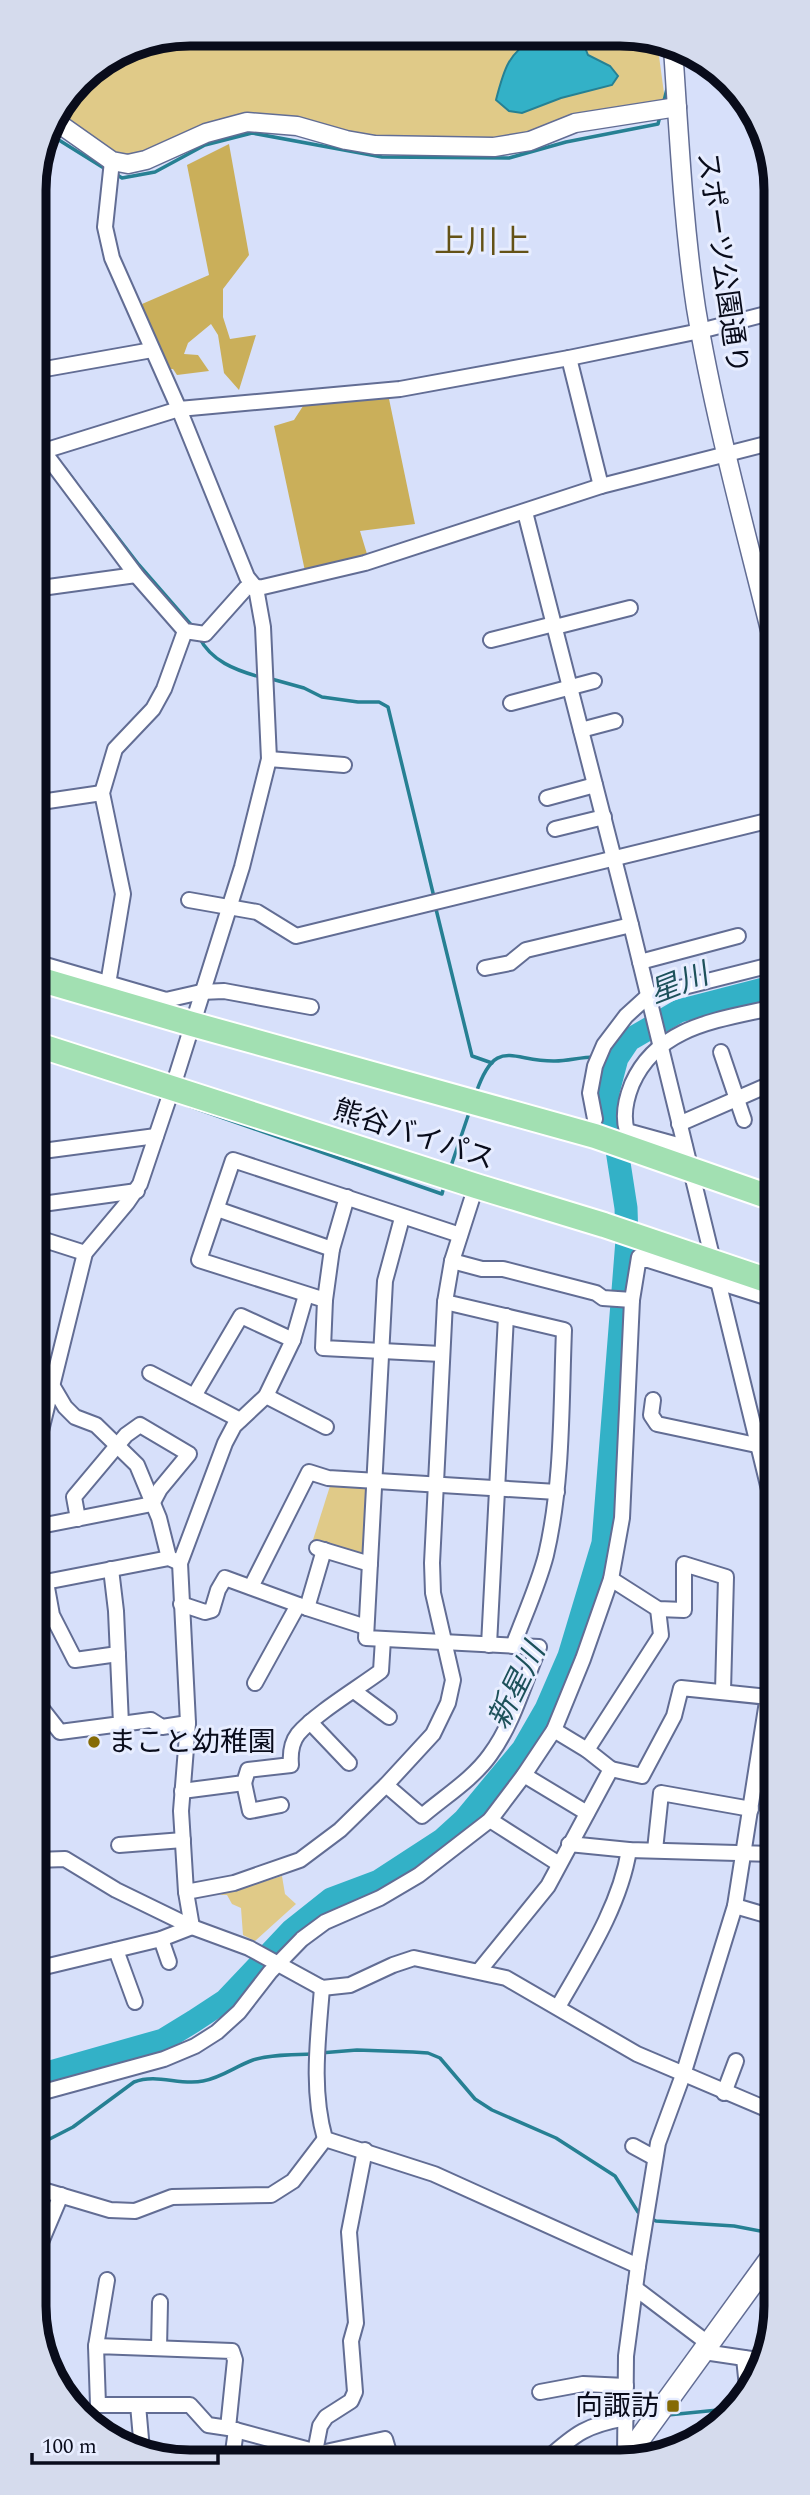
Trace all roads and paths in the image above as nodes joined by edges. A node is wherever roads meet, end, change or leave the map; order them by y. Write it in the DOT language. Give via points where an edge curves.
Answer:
graph roads {
  1 [pos="674,56"];
  2 [pos="677,107"];
  3 [pos="61,125"];
  4 [pos="112,161"];
  5 [pos="764,315"];
  6 [pos="700,331"];
  7 [pos="152,350"];
  8 [pos="569,358"];
  9 [pos="46,369"];
  10 [pos="179,409"];
  11 [pos="764,445"];
  12 [pos="46,450"];
  13 [pos="727,454"];
  14 [pos="46,456"];
  15 [pos="601,486"];
  16 [pos="525,512"];
  17 [pos="135,575"];
  18 [pos="46,587"];
  19 [pos="256,589"];
  20 [pos="764,605"];
  21 [pos="630,608"];
  22 [pos="554,626"];
  23 [pos="186,632"];
  24 [pos="491,640"];
  25 [pos="594,681"];
  26 [pos="570,688"];
  27 [pos="511,703"];
  28 [pos="615,721"];
  29 [pos="581,730"];
  30 [pos="269,759"];
  31 [pos="344,765"];
  32 [pos="595,785"];
  33 [pos="102,793"];
  34 [pos="547,798"];
  35 [pos="46,801"];
  36 [pos="604,817"];
  37 [pos="764,822"];
  38 [pos="555,829"];
  39 [pos="614,857"];
  40 [pos="189,900"];
  41 [pos="228,906"];
  42 [pos="631,925"];
  43 [pos="738,936"];
  44 [pos="640,962"];
  45 [pos="46,966"];
  46 [pos="764,967"];
  47 [pos="485,968"];
  48 [pos="46,981"];
  49 [pos="108,984"];
  50 [pos="201,992"];
  51 [pos="648,996"];
  52 [pos="311,1007"];
  53 [pos="764,1010"];
  54 [pos="192,1024"];
  55 [pos="660,1047"];
  56 [pos="46,1049"];
  57 [pos="721,1052"];
  58 [pos="46,1058"];
  59 [pos="764,1087"];
  60 [pos="171,1092"];
  61 [pos="737,1099"];
  62 [pos="744,1120"];
  63 [pos="679,1124"];
  64 [pos="595,1127"];
  65 [pos="156,1136"];
  66 [pos="46,1151"];
  67 [pos="688,1158"];
  68 [pos="456,1180"];
  69 [pos="137,1191"];
  70 [pos="764,1194"];
  71 [pos="347,1197"];
  72 [pos="46,1203"];
  73 [pos="217,1209"];
  74 [pos="402,1218"];
  75 [pos="460,1235"];
  76 [pos="46,1241"];
  77 [pos="332,1249"];
  78 [pos="85,1253"];
  79 [pos="453,1261"];
  80 [pos="715,1272"];
  81 [pos="764,1281"];
  82 [pos="306,1295"];
  83 [pos="764,1295"];
  84 [pos="632,1299"];
  85 [pos="324,1300"];
  86 [pos="445,1302"];
  87 [pos="506,1316"];
  88 [pos="293,1340"];
  89 [pos="381,1350"];
  90 [pos="441,1353"];
  91 [pos="150,1373"];
  92 [pos="52,1385"];
  93 [pos="194,1396"];
  94 [pos="266,1396"];
  95 [pos="653,1400"];
  96 [pos="46,1401"];
  97 [pos="240,1420"];
  98 [pos="326,1427"];
  99 [pos="118,1447"];
  100 [pos="764,1447"];
  101 [pos="761,1450"];
  102 [pos="764,1464"];
  103 [pos="374,1482"];
  104 [pos="435,1485"];
  105 [pos="496,1489"];
  106 [pos="557,1492"];
  107 [pos="152,1504"];
  108 [pos="78,1519"];
  109 [pos="46,1525"];
  110 [pos="175,1561"];
  111 [pos="370,1564"];
  112 [pos="111,1569"];
  113 [pos="611,1579"];
  114 [pos="46,1582"];
  115 [pos="251,1587"];
  116 [pos="46,1598"];
  117 [pos="181,1604"];
  118 [pos="302,1607"];
  119 [pos="658,1609"];
  120 [pos="366,1628"];
  121 [pos="383,1639"];
  122 [pos="445,1642"];
  123 [pos="489,1645"];
  124 [pos="513,1646"];
  125 [pos="118,1654"];
  126 [pos="255,1683"];
  127 [pos="354,1691"];
  128 [pos="723,1691"];
  129 [pos="764,1696"];
  130 [pos="46,1714"];
  131 [pos="390,1717"];
  132 [pos="188,1723"];
  133 [pos="310,1723"];
  134 [pos="121,1724"];
  135 [pos="764,1724"];
  136 [pos="554,1730"];
  137 [pos="587,1750"];
  138 [pos="349,1763"];
  139 [pos="611,1769"];
  140 [pos="524,1775"];
  141 [pos="756,1778"];
  142 [pos="764,1779"];
  143 [pos="244,1783"];
  144 [pos="386,1785"];
  145 [pos="182,1791"];
  146 [pos="281,1805"];
  147 [pos="751,1809"];
  148 [pos="587,1814"];
  149 [pos="490,1820"];
  150 [pos="183,1840"];
  151 [pos="569,1844"];
  152 [pos="119,1845"];
  153 [pos="629,1850"];
  154 [pos="655,1850"];
  155 [pos="743,1852"];
  156 [pos="764,1853"];
  157 [pos="46,1860"];
  158 [pos="559,1864"];
  159 [pos="186,1892"];
  160 [pos="736,1906"];
  161 [pos="764,1914"];
  162 [pos="192,1927"];
  163 [pos="161,1939"];
  164 [pos="116,1950"];
  165 [pos="169,1962"];
  166 [pos="279,1964"];
  167 [pos="46,1967"];
  168 [pos="479,1970"];
  169 [pos="322,1988"];
  170 [pos="135,2002"];
  171 [pos="558,2007"];
  172 [pos="736,2061"];
  173 [pos="683,2075"];
  174 [pos="46,2091"];
  175 [pos="724,2093"];
  176 [pos="764,2108"];
  177 [pos="326,2139"];
  178 [pos="633,2146"];
  179 [pos="365,2150"];
  180 [pos="655,2158"];
  181 [pos="46,2191"];
  182 [pos="61,2195"];
  183 [pos="46,2230"];
  184 [pos="638,2266"];
  185 [pos="764,2268"];
  186 [pos="107,2280"];
  187 [pos="635,2288"];
  188 [pos="160,2302"];
  189 [pos="96,2346"];
  190 [pos="159,2348"];
  191 [pos="707,2348"];
  192 [pos="751,2359"];
  193 [pos="626,2386"];
  194 [pos="540,2392"];
  195 [pos="138,2406"];
  196 [pos="626,2418"];
  197 [pos="232,2429"];
  198 [pos="141,2441"];
  199 [pos="632,2449"];
  200 [pos="232,2450"];
  201 [pos="301,2450"];
  202 [pos="315,2450"];
  203 [pos="335,2450"];
  204 [pos="388,2450"];
  205 [pos="557,2450"];
  206 [pos="625,2450"];
  1 -- 2 [label="street, スポーツ公園通り"];
  2 -- 4 [label="street" via="575,123 530,141 494,147 375,145 297,126 247,122 206,133 146,160"];
  2 -- 6 [label="street, スポーツ公園通り"];
  3 -- 4 [label="street"];
  4 -- 7 [label="street" via="106,228 112,258"];
  5 -- 6 [label="street"];
  6 -- 8 [label="street"];
  6 -- 13 [label="street, スポーツ公園通り"];
  7 -- 9 [label="street"];
  7 -- 10 [label="street"];
  8 -- 10 [label="street" via="400,389"];
  8 -- 15 [label="street"];
  10 -- 12 [label="street"];
  10 -- 19 [label="street" via="247,577"];
  11 -- 13 [label="street"];
  13 -- 15 [label="street"];
  13 -- 20 [label="street, スポーツ公園通り"];
  14 -- 17 [label="street"];
  15 -- 16 [label="street"];
  16 -- 19 [label="street" via="365,563"];
  16 -- 22 [label="street"];
  17 -- 18 [label="street"];
  17 -- 23 [label="street"];
  19 -- 23 [label="street" via="246,588 205,634"];
  19 -- 30 [label="street" via="263,626"];
  21 -- 22 [label="street"];
  22 -- 24 [label="street"];
  22 -- 26 [label="street"];
  23 -- 33 [label="street" via="153,709 115,749"];
  25 -- 26 [label="street"];
  26 -- 27 [label="street"];
  26 -- 29 [label="street"];
  28 -- 29 [label="street"];
  29 -- 32 [label="street"];
  30 -- 31 [label="street"];
  30 -- 41 [label="street"];
  32 -- 34 [label="street"];
  32 -- 36 [label="street"];
  33 -- 35 [label="street"];
  33 -- 49 [label="street" via="123,894"];
  36 -- 38 [label="street"];
  36 -- 39 [label="street"];
  37 -- 39 [label="street"];
  39 -- 41 [label="street" via="296,936 257,912"];
  39 -- 42 [label="street"];
  40 -- 41 [label="street"];
  41 -- 50 [label="street"];
  42 -- 44 [label="street"];
  42 -- 47 [label="street" via="526,950 510,963"];
  43 -- 44 [label="street"];
  44 -- 51 [label="street"];
  45 -- 49 [label="street"];
  46 -- 51 [label="street"];
  48 -- 54 [label="highway, 熊谷バイパス"];
  49 -- 50 [label="street" via="166,1000"];
  50 -- 52 [label="street" via="224,991"];
  50 -- 54 [label="street"];
  51 -- 55 [label="street"];
  51 -- 64 [label="street" via="626,1016 595,1066 590,1093"];
  53 -- 55 [label="street" via="704,1024 674,1035"];
  54 -- 60 [label="street"];
  54 -- 64 [label="highway, 熊谷バイパス" via="473,1102"];
  55 -- 63 [label="street"];
  55 -- 67 [label="street" via="636,1074 624,1121 627,1131"];
  56 -- 60 [label="highway, 熊谷バイパス"];
  57 -- 61 [label="street"];
  58 -- 60 [label="street"];
  59 -- 61 [label="street"];
  60 -- 65 [label="street"];
  60 -- 68 [label="highway, 熊谷バイパス"];
  61 -- 62 [label="street"];
  61 -- 63 [label="street"];
  63 -- 67 [label="street"];
  64 -- 67 [label="highway, 熊谷バイパス" via="629,1146"];
  65 -- 66 [label="street"];
  65 -- 69 [label="street"];
  67 -- 70 [label="highway, 熊谷バイパス"];
  67 -- 80 [label="street"];
  68 -- 75 [label="street"];
  68 -- 80 [label="highway, 熊谷バイパス" via="645,1238"];
  69 -- 72 [label="street"];
  69 -- 78 [label="street"];
  71 -- 73 [label="street" via="233,1160"];
  71 -- 74 [label="street"];
  71 -- 77 [label="street"];
  73 -- 77 [label="street"];
  73 -- 82 [label="street" via="199,1259"];
  74 -- 75 [label="street"];
  74 -- 89 [label="street" via="385,1281"];
  75 -- 79 [label="street"];
  76 -- 78 [label="street"];
  77 -- 85 [label="street"];
  78 -- 92 [label="street"];
  79 -- 84 [label="street" via="503,1269 603,1298"];
  79 -- 86 [label="street"];
  80 -- 81 [label="highway, 熊谷バイパス"];
  80 -- 83 [label="street"];
  80 -- 84 [label="street" via="639,1258"];
  80 -- 101 [label="street"];
  82 -- 85 [label="street"];
  82 -- 88 [label="street"];
  84 -- 113 [label="street" via="622,1518"];
  85 -- 89 [label="street" via="323,1348"];
  86 -- 87 [label="street"];
  86 -- 90 [label="street"];
  87 -- 105 [label="street"];
  87 -- 106 [label="street" via="564,1330"];
  88 -- 93 [label="street" via="241,1316"];
  88 -- 94 [label="street"];
  89 -- 90 [label="street"];
  89 -- 103 [label="street"];
  90 -- 104 [label="street"];
  91 -- 93 [label="street"];
  92 -- 96 [label="street"];
  92 -- 99 [label="street" via="75,1417 96,1425"];
  93 -- 97 [label="street"];
  94 -- 97 [label="street"];
  94 -- 98 [label="street"];
  95 -- 101 [label="street" via="651,1415 657,1424"];
  97 -- 110 [label="street" via="220,1455"];
  99 -- 107 [label="street" via="137,1465"];
  99 -- 107 [label="street" via="140,1425 189,1454"];
  99 -- 108 [label="street" via="74,1497"];
  100 -- 101 [label="street"];
  101 -- 102 [label="street"];
  103 -- 104 [label="street"];
  103 -- 111 [label="street"];
  103 -- 115 [label="street" via="309,1472"];
  104 -- 105 [label="street"];
  104 -- 122 [label="street" via="433,1593"];
  105 -- 106 [label="street"];
  105 -- 123 [label="street"];
  106 -- 124 [label="street" via="546,1555"];
  107 -- 108 [label="street"];
  107 -- 110 [label="street"];
  108 -- 109 [label="street"];
  110 -- 112 [label="street"];
  110 -- 117 [label="street"];
  111 -- 118 [label="street" via="320,1549"];
  111 -- 120 [label="street"];
  112 -- 114 [label="street"];
  112 -- 125 [label="street"];
  113 -- 119 [label="street"];
  113 -- 136 [label="street"];
  115 -- 117 [label="street" via="225,1578 212,1610"];
  115 -- 118 [label="street"];
  116 -- 125 [label="street" via="75,1660"];
  117 -- 132 [label="street"];
  118 -- 120 [label="street"];
  118 -- 126 [label="street"];
  119 -- 128 [label="street" via="684,1610 684,1564 726,1577"];
  119 -- 137 [label="street" via="661,1635"];
  120 -- 121 [label="street" via="366,1638"];
  121 -- 122 [label="street"];
  121 -- 127 [label="street" via="381,1671"];
  122 -- 123 [label="street"];
  122 -- 144 [label="street" via="453,1680 442,1718"];
  123 -- 124 [label="street"];
  124 -- 144 [label="street" via="539,1647 490,1756 422,1816"];
  125 -- 134 [label="street"];
  127 -- 131 [label="street"];
  127 -- 133 [label="street"];
  128 -- 129 [label="street"];
  128 -- 139 [label="street" via="681,1688 674,1716 642,1776"];
  130 -- 134 [label="street" via="60,1732"];
  132 -- 134 [label="street" via="162,1727 151,1720"];
  132 -- 145 [label="street"];
  133 -- 138 [label="street"];
  133 -- 143 [label="street" via="297,1735 290,1752 291,1765 248,1770"];
  135 -- 141 [label="street"];
  136 -- 137 [label="street"];
  136 -- 140 [label="street"];
  137 -- 139 [label="street"];
  139 -- 148 [label="street"];
  140 -- 148 [label="street"];
  140 -- 149 [label="street"];
  141 -- 142 [label="street"];
  141 -- 147 [label="street"];
  143 -- 145 [label="street"];
  143 -- 146 [label="street" via="250,1811"];
  144 -- 159 [label="street" via="340,1830 300,1860 234,1883"];
  145 -- 150 [label="street"];
  147 -- 154 [label="street" via="661,1793"];
  147 -- 155 [label="street"];
  148 -- 151 [label="street"];
  149 -- 158 [label="street"];
  149 -- 166 [label="street" via="419,1875 325,1922 302,1938"];
  150 -- 152 [label="street"];
  150 -- 159 [label="street"];
  151 -- 153 [label="street"];
  151 -- 158 [label="street"];
  153 -- 154 [label="street"];
  153 -- 171 [label="street" via="625,1872 595,1942"];
  154 -- 155 [label="street"];
  155 -- 156 [label="street"];
  155 -- 160 [label="street"];
  157 -- 162 [label="street" via="65,1859"];
  158 -- 168 [label="street" via="548,1886"];
  159 -- 162 [label="street"];
  160 -- 161 [label="street"];
  160 -- 173 [label="street"];
  162 -- 163 [label="street"];
  162 -- 166 [label="street"];
  163 -- 164 [label="street"];
  163 -- 165 [label="street"];
  164 -- 167 [label="street"];
  164 -- 170 [label="street"];
  166 -- 169 [label="street"];
  166 -- 174 [label="street" via="239,2012 195,2046"];
  168 -- 169 [label="street" via="414,1958 350,1985"];
  168 -- 171 [label="street" via="506,1978"];
  169 -- 177 [label="street" via="317,2065"];
  171 -- 173 [label="street" via="637,2054"];
  172 -- 175 [label="street"];
  173 -- 175 [label="street"];
  173 -- 180 [label="street"];
  175 -- 176 [label="street"];
  177 -- 179 [label="street"];
  177 -- 182 [label="street" via="293,2181 271,2195 172,2197 135,2211 110,2210"];
  178 -- 180 [label="street"];
  179 -- 184 [label="street" via="434,2174"];
  179 -- 202 [label="street" via="349,2232 356,2323 351,2341 355,2392 351,2401 326,2417"];
  180 -- 184 [label="street"];
  181 -- 182 [label="street"];
  182 -- 183 [label="street"];
  184 -- 187 [label="street"];
  185 -- 191 [label="main road"];
  186 -- 189 [label="street"];
  187 -- 191 [label="street"];
  187 -- 193 [label="street"];
  188 -- 190 [label="street"];
  189 -- 190 [label="street"];
  189 -- 195 [label="street" via="98,2405"];
  190 -- 197 [label="street" via="232,2351"];
  191 -- 192 [label="street"];
  191 -- 199 [label="main road"];
  193 -- 194 [label="street" via="583,2384"];
  193 -- 196 [label="street"];
  195 -- 197 [label="street" via="190,2405 208,2425"];
  195 -- 198 [label="street"];
  196 -- 205 [label="street" via="597,2424"];
  196 -- 206 [label="street"];
  197 -- 200 [label="street"];
  197 -- 201 [label="street"];
  203 -- 204 [label="street" via="385,2439"];
}
